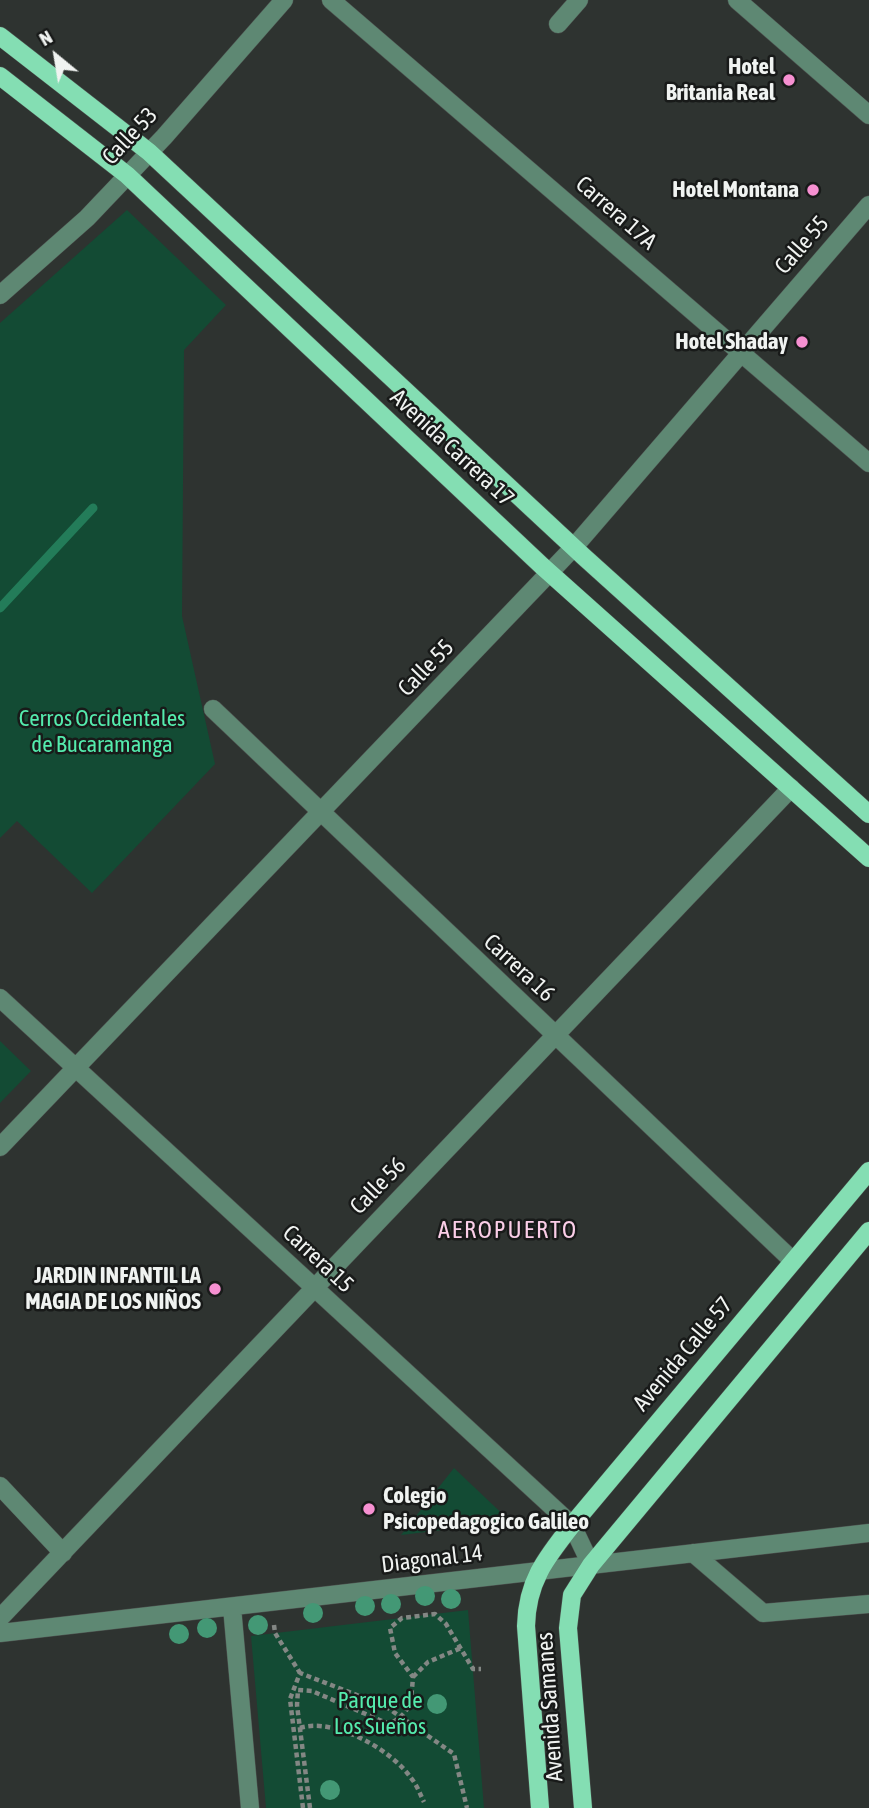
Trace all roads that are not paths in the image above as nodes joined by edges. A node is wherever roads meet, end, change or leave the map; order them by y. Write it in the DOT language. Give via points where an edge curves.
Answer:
graph roads {
  1 [pos="284,0"];
  2 [pos="331,0"];
  3 [pos="579,0"];
  4 [pos="737,0"];
  5 [pos="558,24"];
  6 [pos="0,36"];
  7 [pos="0,76"];
  8 [pos="869,115"];
  9 [pos="149,152"];
  10 [pos="127,175"];
  11 [pos="869,205"];
  12 [pos="0,295"];
  13 [pos="742,353"];
  14 [pos="869,463"];
  15 [pos="574,547"];
  16 [pos="550,573"];
  17 [pos="213,709"];
  18 [pos="791,788"];
  19 [pos="321,813"];
  20 [pos="869,814"];
  21 [pos="869,858"];
  22 [pos="0,998"];
  23 [pos="555,1035"];
  24 [pos="76,1068"];
  25 [pos="0,1147"];
  26 [pos="869,1171"];
  27 [pos="869,1231"];
  28 [pos="793,1261"];
  29 [pos="314,1289"];
  30 [pos="0,1486"];
  31 [pos="572,1525"];
  32 [pos="869,1533"];
  33 [pos="62,1553"];
  34 [pos="693,1553"];
  35 [pos="591,1565"];
  36 [pos="538,1571"];
  37 [pos="869,1604"];
  38 [pos="232,1607"];
  39 [pos="0,1618"];
  40 [pos="0,1633"];
  41 [pos="250,1808"];
  42 [pos="540,1808"];
  43 [pos="583,1808"];
  1 -- 9 [label="street, Calle 53"];
  2 -- 13 [label="street, Carrera 17A"];
  3 -- 5 [label="street"];
  4 -- 8 [label="street"];
  6 -- 9 [label="main road, Avenida Carrera 17"];
  7 -- 10 [label="main road, Avenida Carrera 17"];
  9 -- 10 [label="street, Calle 53"];
  9 -- 15 [label="main road, Avenida Carrera 17"];
  10 -- 12 [label="street, Calle 53" via="87,218"];
  10 -- 16 [label="main road, Avenida Carrera 17"];
  11 -- 13 [label="street, Calle 55"];
  13 -- 14 [label="street, Carrera 17A"];
  13 -- 15 [label="street, Calle 55"];
  15 -- 16 [label="street, Calle 55"];
  15 -- 20 [label="main road, Avenida Carrera 17"];
  16 -- 18 [label="main road, Avenida Carrera 17"];
  16 -- 19 [label="street, Calle 55"];
  17 -- 19 [label="street, Carrera 16"];
  18 -- 21 [label="main road, Avenida Carrera 17"];
  18 -- 23 [label="street, Calle 56"];
  19 -- 23 [label="street, Carrera 16"];
  19 -- 24 [label="street, Calle 55"];
  22 -- 24 [label="street, Carrera 15"];
  23 -- 28 [label="street, Carrera 16"];
  23 -- 29 [label="street, Calle 56"];
  24 -- 25 [label="street, Calle 55"];
  24 -- 29 [label="street, Carrera 15"];
  26 -- 28 [label="main road, Avenida Calle 57"];
  27 -- 35 [label="main road"];
  28 -- 31 [label="main road, Avenida Calle 57"];
  29 -- 31 [label="street, Carrera 15"];
  29 -- 33 [label="street, Calle 56"];
  30 -- 33 [label="street"];
  31 -- 35 [label="street, Carrera 15"];
  31 -- 36 [label="main road, Avenida Calle 57"];
  32 -- 34 [label="street, Diagonal 14"];
  33 -- 39 [label="street, Calle 56"];
  34 -- 35 [label="street, Diagonal 14"];
  34 -- 37 [label="street" via="763,1613"];
  35 -- 36 [label="street, Diagonal 14"];
  35 -- 43 [label="main road, Avenida Samanes" via="572,1595 568,1628"];
  36 -- 38 [label="street, Diagonal 14"];
  36 -- 42 [label="main road, Avenida Samanes" via="526,1626"];
  38 -- 40 [label="street, Diagonal 14"];
  38 -- 41 [label="street"];
}
